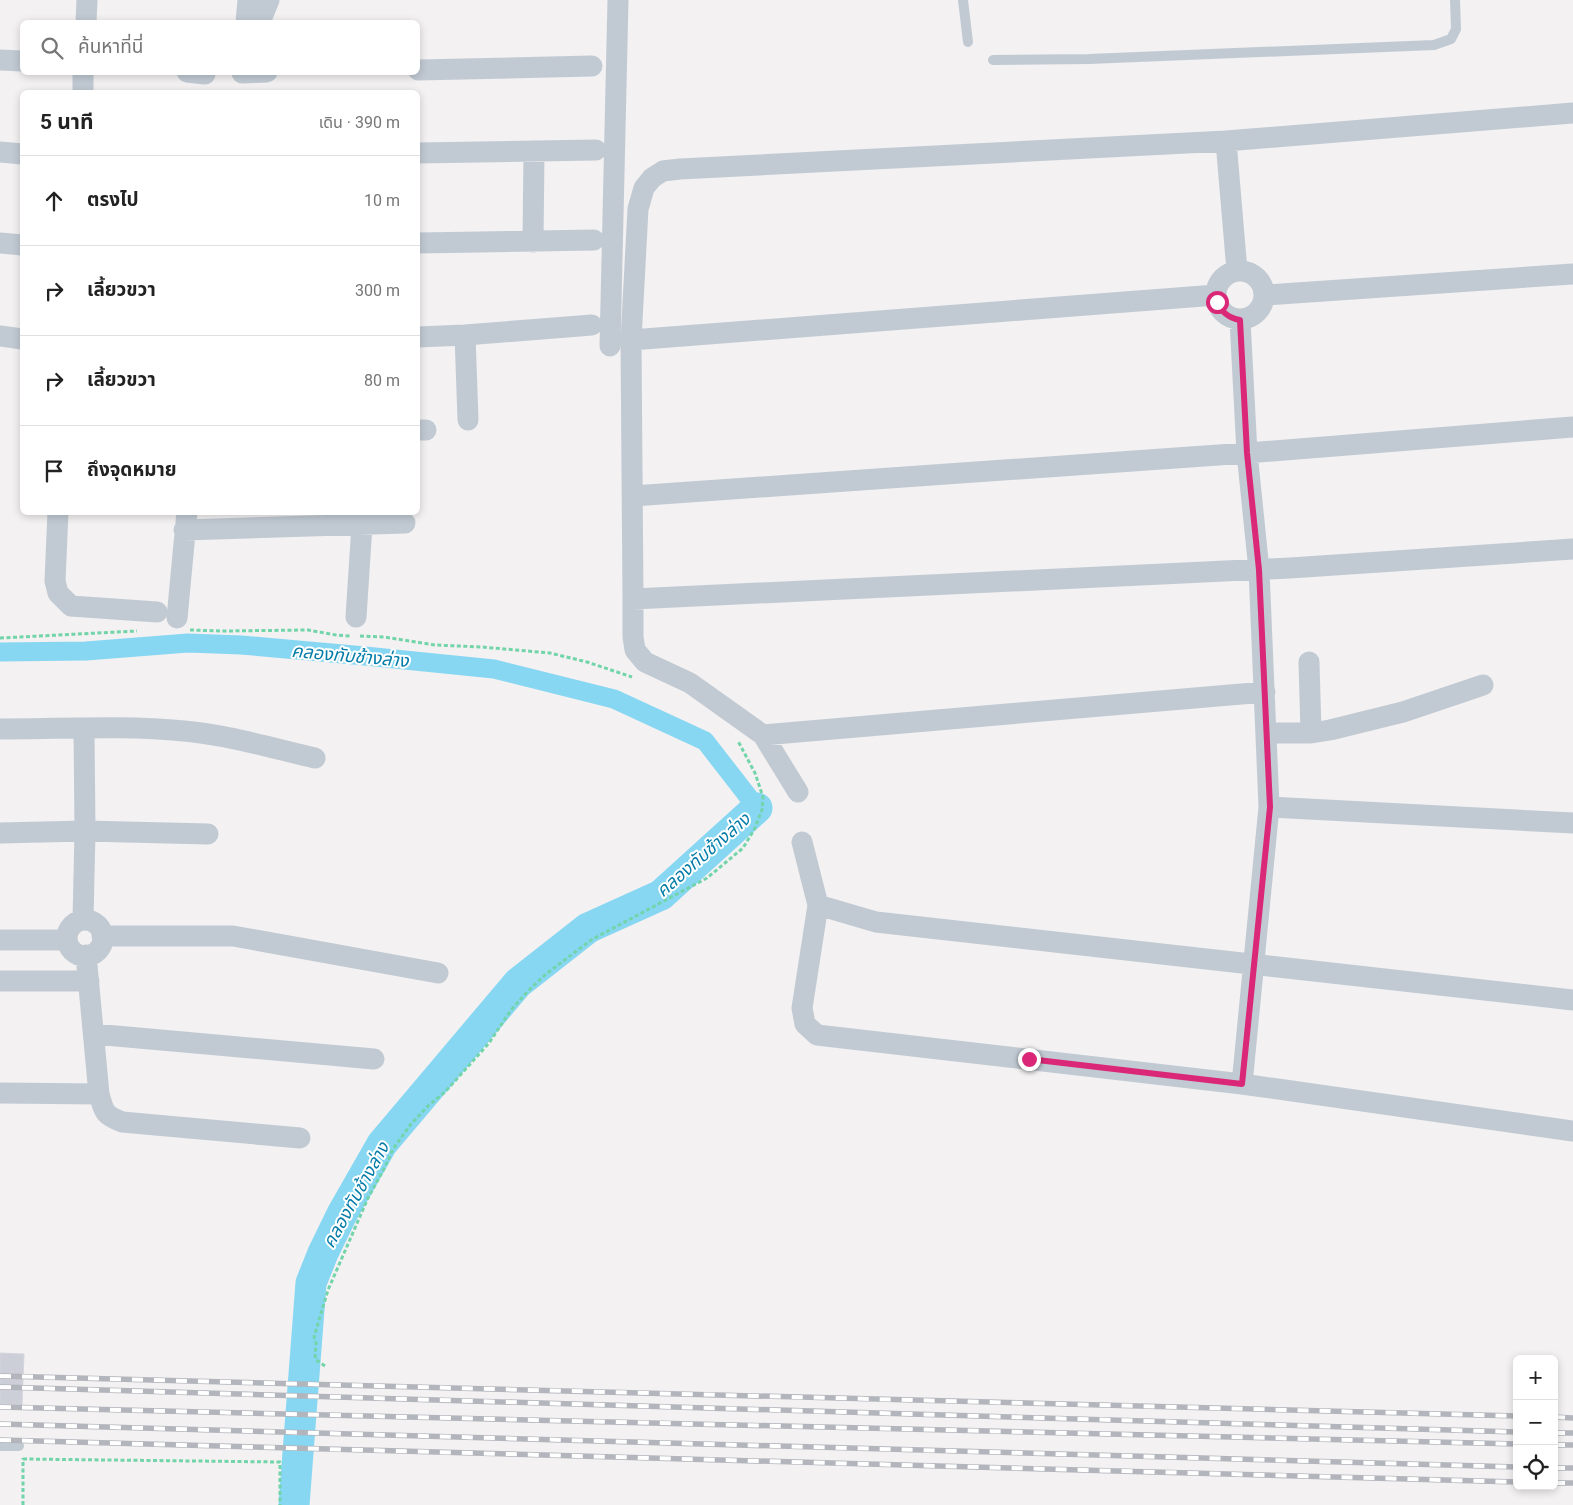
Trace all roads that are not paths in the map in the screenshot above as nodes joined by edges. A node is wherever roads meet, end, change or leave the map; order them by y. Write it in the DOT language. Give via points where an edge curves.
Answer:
graph roads {
  1 [pos="87,0"];
  2 [pos="248,0"];
  3 [pos="269,0"];
  4 [pos="618,0"];
  5 [pos="963,0"];
  6 [pos="1455,0"];
  7 [pos="86,20"];
  8 [pos="246,20"];
  9 [pos="261,20"];
  10 [pos="968,42"];
  11 [pos="0,60"];
  12 [pos="993,60"];
  13 [pos="20,61"];
  14 [pos="592,66"];
  15 [pos="420,70"];
  16 [pos="82,75"];
  17 [pos="242,75"];
  18 [pos="83,90"];
  19 [pos="239,90"];
  20 [pos="1573,113"];
  21 [pos="1226,141"];
  22 [pos="596,150"];
  23 [pos="534,151"];
  24 [pos="0,152"];
  25 [pos="420,153"];
  26 [pos="20,154"];
  27 [pos="594,240"];
  28 [pos="533,242"];
  29 [pos="0,243"];
  30 [pos="420,243"];
  31 [pos="20,245"];
  32 [pos="1237,271"];
  33 [pos="1573,274"];
  34 [pos="1216,295"];
  35 [pos="1265,295"];
  36 [pos="1240,320"];
  37 [pos="592,325"];
  38 [pos="465,335"];
  39 [pos="0,336"];
  40 [pos="420,337"];
  41 [pos="20,339"];
  42 [pos="631,340"];
  43 [pos="610,346"];
  44 [pos="468,420"];
  45 [pos="1573,427"];
  46 [pos="1247,453"];
  47 [pos="633,496"];
  48 [pos="58,515"];
  49 [pos="186,521"];
  50 [pos="405,523"];
  51 [pos="362,525"];
  52 [pos="1573,549"];
  53 [pos="1259,570"];
  54 [pos="634,599"];
  55 [pos="157,612"];
  56 [pos="356,617"];
  57 [pos="181,623"];
  58 [pos="1309,662"];
  59 [pos="1483,685"];
  60 [pos="1265,692"];
  61 [pos="0,729"];
  62 [pos="84,729"];
  63 [pos="1266,732"];
  64 [pos="1311,733"];
  65 [pos="764,735"];
  66 [pos="315,758"];
  67 [pos="798,792"];
  68 [pos="1270,807"];
  69 [pos="1573,822"];
  70 [pos="85,831"];
  71 [pos="0,833"];
  72 [pos="208,834"];
  73 [pos="802,842"];
  74 [pos="818,905"];
  75 [pos="83,920"];
  76 [pos="102,936"];
  77 [pos="0,940"];
  78 [pos="67,940"];
  79 [pos="86,956"];
  80 [pos="1254,964"];
  81 [pos="438,973"];
  82 [pos="0,981"];
  83 [pos="89,981"];
  84 [pos="1573,1000"];
  85 [pos="94,1034"];
  86 [pos="374,1059"];
  87 [pos="1242,1084"];
  88 [pos="0,1093"];
  89 [pos="99,1094"];
  90 [pos="1573,1131"];
  91 [pos="300,1138"];
  92 [pos="0,1446"];
  93 [pos="19,1446"];
  1 -- 7 [label="street"];
  2 -- 8 [label="street"];
  3 -- 9 [label="street"];
  4 -- 43 [label="street"];
  5 -- 10 [label="lane"];
  6 -- 12 [label="lane" via="1456,29 1451,39 1434,45"];
  11 -- 13 [label="street"];
  14 -- 15 [label="street"];
  16 -- 18 [label="street"];
  17 -- 19 [label="street"];
  20 -- 21 [label="street"];
  21 -- 32 [label="street"];
  21 -- 42 [label="street" via="663,171 644,188 638,209"];
  22 -- 23 [label="street"];
  23 -- 25 [label="street"];
  23 -- 28 [label="street"];
  24 -- 26 [label="street"];
  27 -- 28 [label="street"];
  28 -- 30 [label="street"];
  29 -- 31 [label="street"];
  32 -- 34 [label="street" via="1224,276"];
  32 -- 35 [label="street" via="1253,274"];
  33 -- 35 [label="street"];
  34 -- 36 [label="street" via="1220,309"];
  34 -- 42 [label="street"];
  35 -- 36 [label="street" via="1255,315"];
  36 -- 46 [label="street"];
  37 -- 38 [label="street"];
  38 -- 40 [label="street"];
  38 -- 44 [label="street"];
  39 -- 41 [label="street"];
  42 -- 47 [label="street"];
  45 -- 46 [label="street"];
  46 -- 47 [label="street"];
  46 -- 53 [label="street"];
  47 -- 54 [label="street"];
  48 -- 55 [label="street" via="55,581 62,599 71,606"];
  49 -- 51 [label="street"];
  49 -- 57 [label="street"];
  50 -- 51 [label="street"];
  51 -- 56 [label="street"];
  52 -- 53 [label="street"];
  53 -- 54 [label="street"];
  53 -- 60 [label="street"];
  54 -- 65 [label="street" via="632,637 635,650 645,662 690,683"];
  58 -- 64 [label="street"];
  59 -- 64 [label="street" via="1403,712"];
  60 -- 63 [label="street"];
  60 -- 65 [label="street"];
  61 -- 62 [label="street"];
  62 -- 66 [label="street" via="186,731"];
  62 -- 70 [label="street"];
  63 -- 64 [label="street"];
  63 -- 68 [label="street"];
  65 -- 67 [label="street"];
  68 -- 69 [label="street"];
  68 -- 80 [label="street"];
  70 -- 71 [label="street"];
  70 -- 72 [label="street"];
  70 -- 75 [label="street"];
  73 -- 74 [label="street"];
  74 -- 80 [label="street" via="876,922"];
  74 -- 87 [label="street" via="802,1008 805,1024 817,1035"];
  75 -- 76 [label="street" via="96,924"];
  75 -- 78 [label="street" via="71,926"];
  76 -- 79 [label="street" via="98,949"];
  76 -- 81 [label="street" via="233,936"];
  77 -- 78 [label="street"];
  78 -- 79 [label="street" via="73,952"];
  79 -- 83 [label="street"];
  80 -- 84 [label="street"];
  80 -- 87 [label="street"];
  82 -- 83 [label="street"];
  83 -- 85 [label="street"];
  85 -- 86 [label="street"];
  85 -- 89 [label="street"];
  87 -- 90 [label="street"];
  88 -- 89 [label="street"];
  89 -- 91 [label="street" via="103,1110 109,1117 122,1122"];
  92 -- 93 [label="lane"];
}
